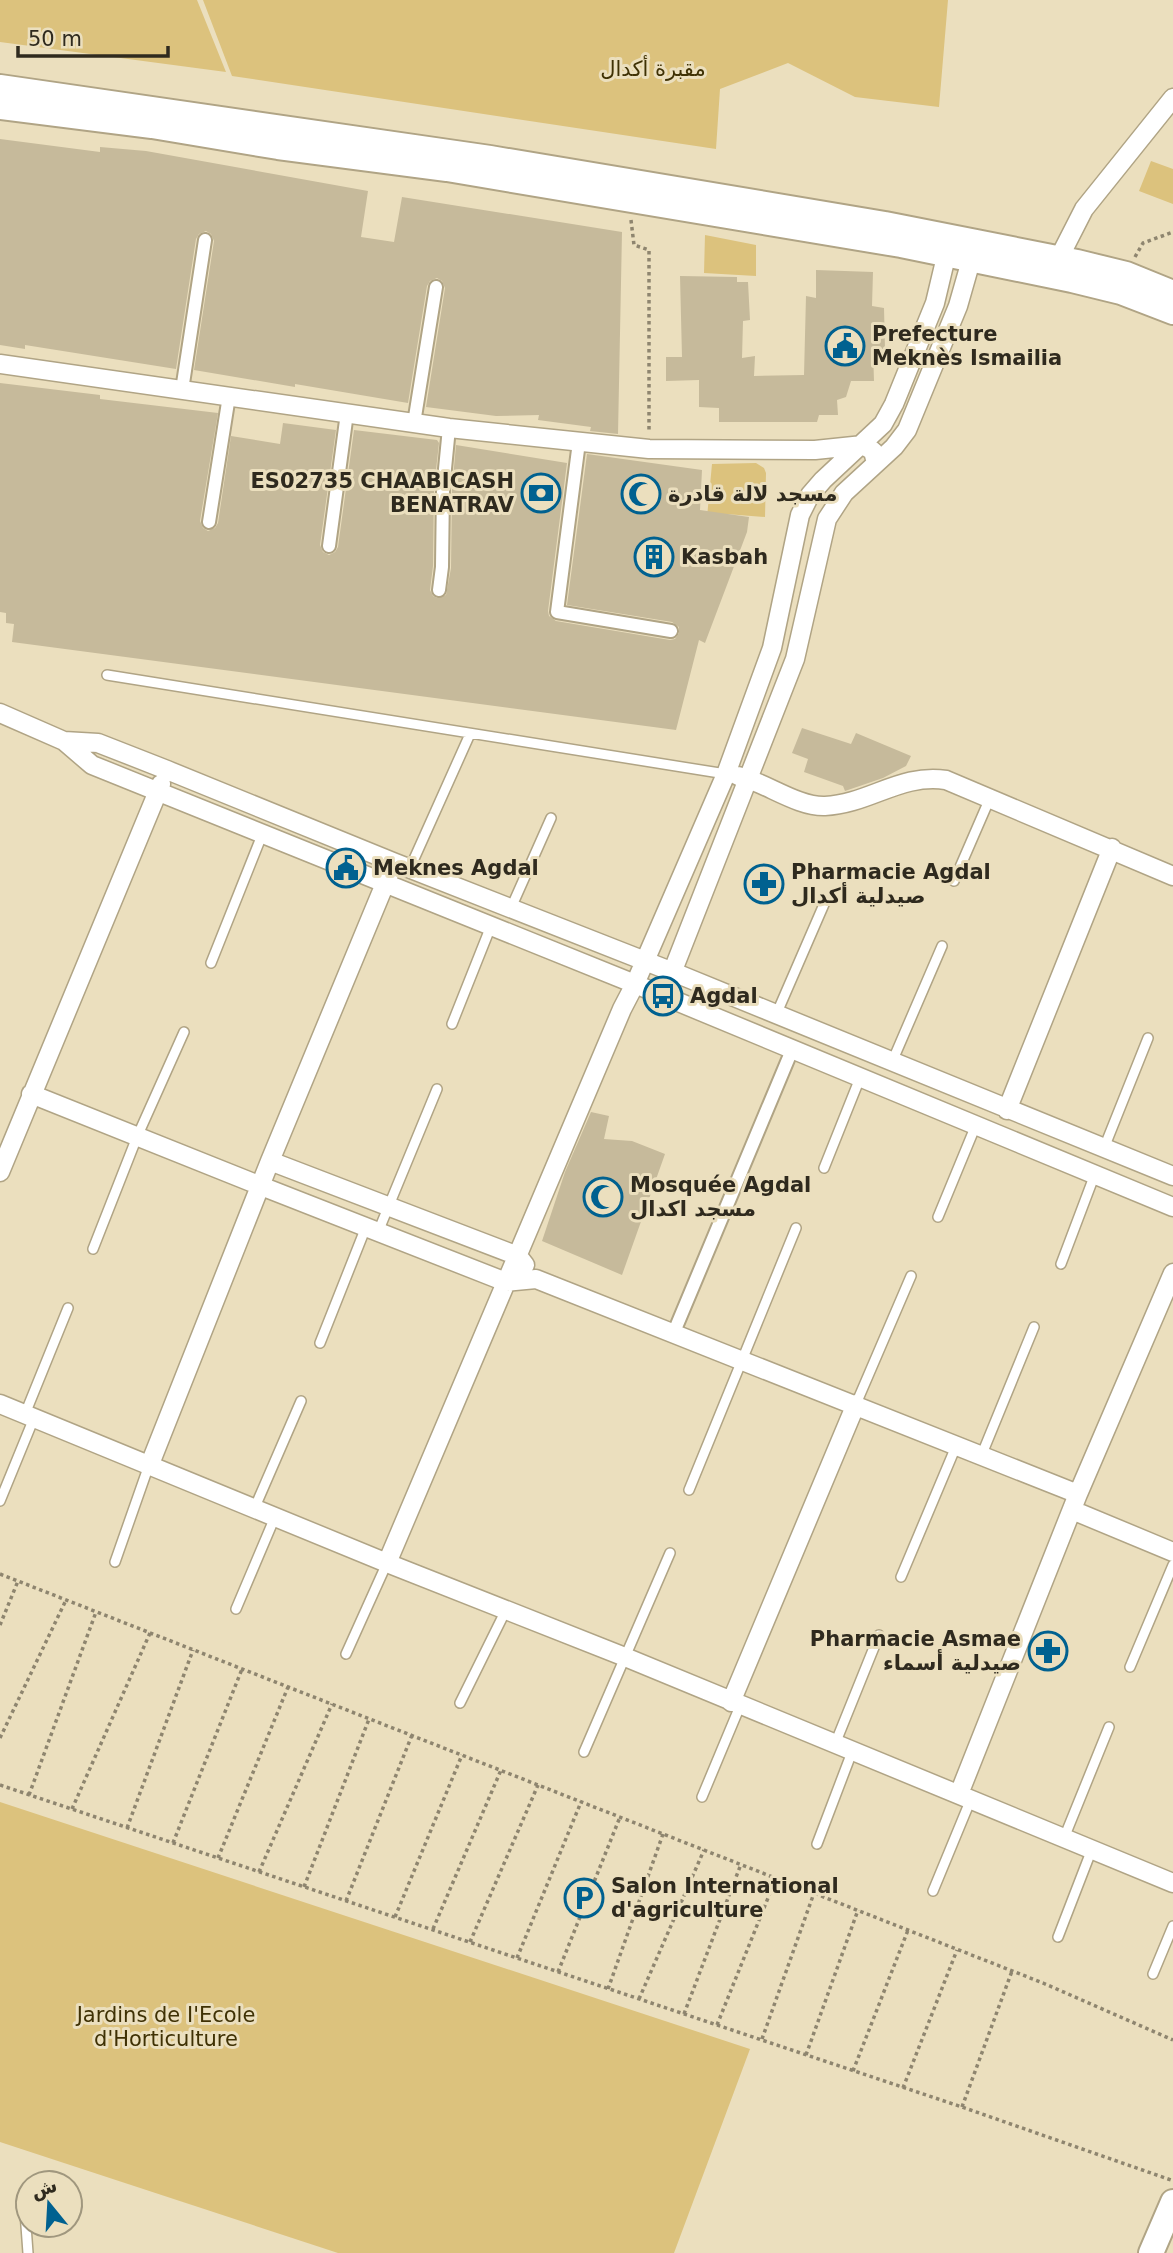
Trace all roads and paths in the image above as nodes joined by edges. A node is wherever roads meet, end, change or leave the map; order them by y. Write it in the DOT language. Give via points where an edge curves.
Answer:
graph roads {
  1 [pos="0,87"];
  2 [pos="1173,98"];
  3 [pos="0,107"];
  4 [pos="629,200"];
  5 [pos="1173,232"];
  6 [pos="205,240"];
  7 [pos="948,246"];
  8 [pos="974,251"];
  9 [pos="1059,258"];
  10 [pos="1126,274"];
  11 [pos="436,287"];
  12 [pos="1173,293"];
  13 [pos="1173,312"];
  14 [pos="0,364"];
  15 [pos="181,390"];
  16 [pos="229,396"];
  17 [pos="346,413"];
  18 [pos="414,422"];
  19 [pos="449,428"];
  20 [pos="579,442"];
  21 [pos="863,445"];
  22 [pos="649,449"];
  23 [pos="814,450"];
  24 [pos="843,462"];
  25 [pos="874,465"];
  26 [pos="209,522"];
  27 [pos="329,546"];
  28 [pos="439,590"];
  29 [pos="671,631"];
  30 [pos="107,675"];
  31 [pos="0,713"];
  32 [pos="470,734"];
  33 [pos="64,741"];
  34 [pos="167,770"];
  35 [pos="726,774"];
  36 [pos="748,778"];
  37 [pos="158,793"];
  38 [pos="990,798"];
  39 [pos="551,818"];
  40 [pos="262,835"];
  41 [pos="1112,848"];
  42 [pos="402,865"];
  43 [pos="1173,876"];
  44 [pos="954,881"];
  45 [pos="385,883"];
  46 [pos="825,902"];
  47 [pos="511,908"];
  48 [pos="491,926"];
  49 [pos="942,946"];
  50 [pos="644,961"];
  51 [pos="211,963"];
  52 [pos="673,972"];
  53 [pos="635,984"];
  54 [pos="663,996"];
  55 [pos="776,1015"];
  56 [pos="452,1024"];
  57 [pos="801,1025"];
  58 [pos="184,1032"];
  59 [pos="1148,1038"];
  60 [pos="792,1050"];
  61 [pos="892,1062"];
  62 [pos="860,1078"];
  63 [pos="438,1089"];
  64 [pos="31,1094"];
  65 [pos="1007,1110"];
  66 [pos="976,1125"];
  67 [pos="137,1137"];
  68 [pos="1104,1147"];
  69 [pos="270,1161"];
  70 [pos="824,1168"];
  71 [pos="0,1172"];
  72 [pos="1095,1174"];
  73 [pos="1173,1176"];
  74 [pos="261,1186"];
  75 [pos="389,1205"];
  76 [pos="1173,1207"];
  77 [pos="938,1217"];
  78 [pos="796,1228"];
  79 [pos="372,1229"];
  80 [pos="93,1249"];
  81 [pos="518,1256"];
  82 [pos="1061,1264"];
  83 [pos="1173,1273"];
  84 [pos="911,1276"];
  85 [pos="536,1279"];
  86 [pos="506,1282"];
  87 [pos="68,1308"];
  88 [pos="1034,1327"];
  89 [pos="674,1332"];
  90 [pos="320,1343"];
  91 [pos="741,1359"];
  92 [pos="301,1401"];
  93 [pos="0,1404"];
  94 [pos="856,1404"];
  95 [pos="30,1416"];
  96 [pos="957,1444"];
  97 [pos="982,1454"];
  98 [pos="150,1464"];
  99 [pos="689,1490"];
  100 [pos="0,1501"];
  101 [pos="1075,1502"];
  102 [pos="255,1507"];
  103 [pos="275,1516"];
  104 [pos="1173,1552"];
  105 [pos="670,1553"];
  106 [pos="115,1562"];
  107 [pos="387,1563"];
  108 [pos="1173,1565"];
  109 [pos="0,1574"];
  110 [pos="901,1577"];
  111 [pos="18,1581"];
  112 [pos="65,1600"];
  113 [pos="236,1609"];
  114 [pos="506,1609"];
  115 [pos="96,1612"];
  116 [pos="0,1625"];
  117 [pos="150,1633"];
  118 [pos="878,1635"];
  119 [pos="193,1650"];
  120 [pos="346,1654"];
  121 [pos="625,1657"];
  122 [pos="1130,1667"];
  123 [pos="242,1669"];
  124 [pos="288,1687"];
  125 [pos="460,1703"];
  126 [pos="332,1704"];
  127 [pos="735,1704"];
  128 [pos="369,1719"];
  129 [pos="1109,1727"];
  130 [pos="412,1735"];
  131 [pos="0,1738"];
  132 [pos="835,1744"];
  133 [pos="583,1752"];
  134 [pos="852,1752"];
  135 [pos="462,1755"];
  136 [pos="501,1770"];
  137 [pos="0,1785"];
  138 [pos="538,1785"];
  139 [pos="29,1795"];
  140 [pos="702,1797"];
  141 [pos="965,1797"];
  142 [pos="581,1802"];
  143 [pos="72,1809"];
  144 [pos="620,1817"];
  145 [pos="127,1828"];
  146 [pos="663,1834"];
  147 [pos="1064,1838"];
  148 [pos="173,1843"];
  149 [pos="817,1844"];
  150 [pos="1093,1849"];
  151 [pos="704,1850"];
  152 [pos="218,1858"];
  153 [pos="741,1864"];
  154 [pos="259,1872"];
  155 [pos="776,1878"];
  156 [pos="1173,1882"];
  157 [pos="304,1887"];
  158 [pos="933,1891"];
  159 [pos="814,1893"];
  160 [pos="346,1901"];
  161 [pos="858,1910"];
  162 [pos="395,1917"];
  163 [pos="1173,1926"];
  164 [pos="432,1930"];
  165 [pos="908,1930"];
  166 [pos="1059,1937"];
  167 [pos="470,1942"];
  168 [pos="958,1949"];
  169 [pos="517,1958"];
  170 [pos="1012,1970"];
  171 [pos="558,1972"];
  172 [pos="1153,1975"];
  173 [pos="608,1989"];
  174 [pos="639,1999"];
  175 [pos="684,2014"];
  176 [pos="718,2025"];
  177 [pos="762,2040"];
  178 [pos="1173,2040"];
  179 [pos="806,2055"];
  180 [pos="853,2071"];
  181 [pos="903,2088"];
  182 [pos="962,2108"];
  183 [pos="1173,2180"];
  184 [pos="1173,2203"];
  185 [pos="1152,2253"];
  1 -- 7 [label="main road" via="504,160 813,211"];
  2 -- 9 [label="street" via="1084,209"];
  3 -- 4 [label="main road" via="447,169"];
  4 -- 7 [label="main road" via="901,245"];
  4 -- 22 [label="path" via="634,245 649,250"];
  5 -- 10 [label="path" via="1143,243"];
  6 -- 15 [label="street"];
  7 -- 8 [label="main road"];
  7 -- 21 [label="street" via="935,303 894,404"];
  8 -- 9 [label="main road"];
  8 -- 13 [label="main road" via="1121,292"];
  8 -- 25 [label="street" via="958,306 914,418 894,447"];
  9 -- 10 [label="main road"];
  10 -- 12 [label="main road"];
  11 -- 18 [label="street"];
  14 -- 15 [label="street"];
  15 -- 16 [label="street"];
  16 -- 17 [label="street"];
  16 -- 26 [label="street"];
  17 -- 18 [label="street"];
  17 -- 27 [label="street"];
  18 -- 19 [label="street"];
  19 -- 20 [label="street"];
  19 -- 28 [label="street"];
  20 -- 22 [label="street"];
  20 -- 29 [label="street" via="557,612"];
  21 -- 23 [label="street"];
  21 -- 24 [label="street"];
  21 -- 25 [label="street" via="873,451"];
  22 -- 23 [label="street"];
  23 -- 24 [label="street"];
  24 -- 25 [label="street" via="855,469"];
  24 -- 35 [label="street" via="810,495 800,515 772,648"];
  25 -- 36 [label="street" via="844,493 823,529 795,659"];
  30 -- 32 [label="lane"];
  31 -- 33 [label="street"];
  32 -- 35 [label="lane"];
  32 -- 42 [label="lane"];
  33 -- 34 [label="street" via="98,743"];
  33 -- 37 [label="street" via="92,765"];
  34 -- 37 [label="street"];
  34 -- 42 [label="street"];
  35 -- 36 [label="street"];
  35 -- 50 [label="street"];
  36 -- 38 [label="street" via="822,807 860,800 928,777"];
  36 -- 52 [label="street"];
  37 -- 40 [label="street"];
  37 -- 64 [label="street"];
  38 -- 41 [label="street"];
  38 -- 44 [label="lane"];
  39 -- 47 [label="lane"];
  40 -- 45 [label="street"];
  40 -- 51 [label="lane"];
  41 -- 43 [label="street"];
  41 -- 65 [label="street"];
  42 -- 45 [label="street"];
  42 -- 47 [label="street"];
  45 -- 48 [label="street"];
  45 -- 69 [label="street"];
  46 -- 55 [label="lane"];
  47 -- 50 [label="street"];
  48 -- 53 [label="street"];
  48 -- 56 [label="lane"];
  49 -- 61 [label="lane"];
  50 -- 52 [label="street"];
  50 -- 53 [label="street"];
  52 -- 54 [label="street"];
  52 -- 55 [label="street"];
  53 -- 54 [label="street"];
  53 -- 81 [label="street"];
  54 -- 60 [label="street"];
  55 -- 57 [label="street"];
  57 -- 60 [label="street"];
  57 -- 61 [label="street"];
  58 -- 67 [label="lane"];
  59 -- 68 [label="lane"];
  60 -- 62 [label="street"];
  60 -- 89 [label="street"];
  61 -- 65 [label="street"];
  62 -- 66 [label="street"];
  62 -- 70 [label="lane"];
  63 -- 75 [label="lane"];
  64 -- 67 [label="street"];
  64 -- 71 [label="street"];
  65 -- 68 [label="street"];
  66 -- 72 [label="street"];
  66 -- 77 [label="lane"];
  67 -- 74 [label="street"];
  67 -- 80 [label="lane"];
  68 -- 73 [label="street"];
  69 -- 74 [label="street"];
  69 -- 75 [label="street"];
  72 -- 76 [label="street"];
  72 -- 82 [label="lane"];
  74 -- 79 [label="street"];
  74 -- 98 [label="street"];
  75 -- 79 [label="lane"];
  75 -- 81 [label="street"];
  78 -- 91 [label="lane"];
  79 -- 86 [label="street"];
  79 -- 90 [label="lane"];
  81 -- 85 [label="street"];
  81 -- 86 [label="street"];
  83 -- 101 [label="street"];
  84 -- 94 [label="lane"];
  85 -- 86 [label="street"];
  85 -- 89 [label="street"];
  86 -- 107 [label="street"];
  87 -- 95 [label="lane"];
  88 -- 97 [label="lane"];
  89 -- 91 [label="street"];
  91 -- 94 [label="street"];
  91 -- 99 [label="lane"];
  92 -- 102 [label="lane"];
  93 -- 95 [label="street"];
  94 -- 96 [label="street"];
  94 -- 127 [label="street"];
  95 -- 98 [label="street"];
  95 -- 100 [label="lane"];
  96 -- 97 [label="street"];
  96 -- 110 [label="lane"];
  97 -- 101 [label="street"];
  98 -- 102 [label="street"];
  98 -- 106 [label="lane"];
  101 -- 104 [label="street"];
  101 -- 141 [label="street"];
  102 -- 103 [label="street"];
  103 -- 107 [label="street"];
  103 -- 113 [label="lane"];
  105 -- 121 [label="lane"];
  107 -- 114 [label="street"];
  107 -- 120 [label="lane"];
  108 -- 122 [label="lane"];
  109 -- 111 [label="path"];
  111 -- 112 [label="path"];
  111 -- 116 [label="path"];
  112 -- 115 [label="path"];
  112 -- 131 [label="path"];
  114 -- 121 [label="street"];
  114 -- 125 [label="lane"];
  115 -- 117 [label="path"];
  115 -- 139 [label="path"];
  117 -- 119 [label="path"];
  117 -- 143 [label="path"];
  118 -- 132 [label="lane"];
  119 -- 123 [label="path"];
  119 -- 145 [label="path"];
  121 -- 127 [label="street"];
  121 -- 133 [label="lane"];
  123 -- 124 [label="path"];
  123 -- 148 [label="path"];
  124 -- 126 [label="path"];
  124 -- 152 [label="path"];
  126 -- 128 [label="path"];
  126 -- 154 [label="path"];
  127 -- 132 [label="street"];
  127 -- 140 [label="lane"];
  128 -- 130 [label="path"];
  128 -- 157 [label="path"];
  129 -- 147 [label="lane"];
  130 -- 135 [label="path"];
  130 -- 160 [label="path"];
  132 -- 134 [label="street"];
  134 -- 141 [label="street"];
  134 -- 149 [label="lane"];
  135 -- 136 [label="path"];
  135 -- 162 [label="path"];
  136 -- 138 [label="path"];
  136 -- 164 [label="path"];
  137 -- 139 [label="path"];
  138 -- 142 [label="path"];
  138 -- 167 [label="path"];
  139 -- 143 [label="path"];
  141 -- 147 [label="street"];
  141 -- 158 [label="lane"];
  142 -- 144 [label="path"];
  142 -- 169 [label="path"];
  143 -- 145 [label="path"];
  144 -- 146 [label="path"];
  144 -- 171 [label="path"];
  145 -- 148 [label="path"];
  146 -- 151 [label="path"];
  146 -- 173 [label="path"];
  147 -- 150 [label="street"];
  148 -- 152 [label="path"];
  150 -- 156 [label="street"];
  150 -- 166 [label="lane"];
  151 -- 153 [label="path"];
  151 -- 174 [label="path"];
  152 -- 154 [label="path"];
  153 -- 155 [label="path"];
  153 -- 175 [label="path"];
  154 -- 157 [label="path"];
  155 -- 159 [label="path"];
  155 -- 176 [label="path"];
  157 -- 160 [label="path"];
  159 -- 161 [label="path"];
  159 -- 177 [label="path"];
  160 -- 162 [label="path"];
  161 -- 165 [label="path"];
  161 -- 179 [label="path"];
  162 -- 164 [label="path"];
  163 -- 172 [label="lane"];
  164 -- 167 [label="path"];
  165 -- 168 [label="path"];
  165 -- 180 [label="path"];
  167 -- 169 [label="path"];
  168 -- 170 [label="path"];
  168 -- 181 [label="path"];
  169 -- 171 [label="path"];
  170 -- 178 [label="path"];
  170 -- 182 [label="path"];
  171 -- 173 [label="path"];
  173 -- 174 [label="path"];
  174 -- 175 [label="path"];
  175 -- 176 [label="path"];
  176 -- 177 [label="path"];
  177 -- 179 [label="path"];
  179 -- 180 [label="path"];
  180 -- 181 [label="path"];
  181 -- 182 [label="path"];
  182 -- 183 [label="path"];
  184 -- 185 [label="main road"];
}
